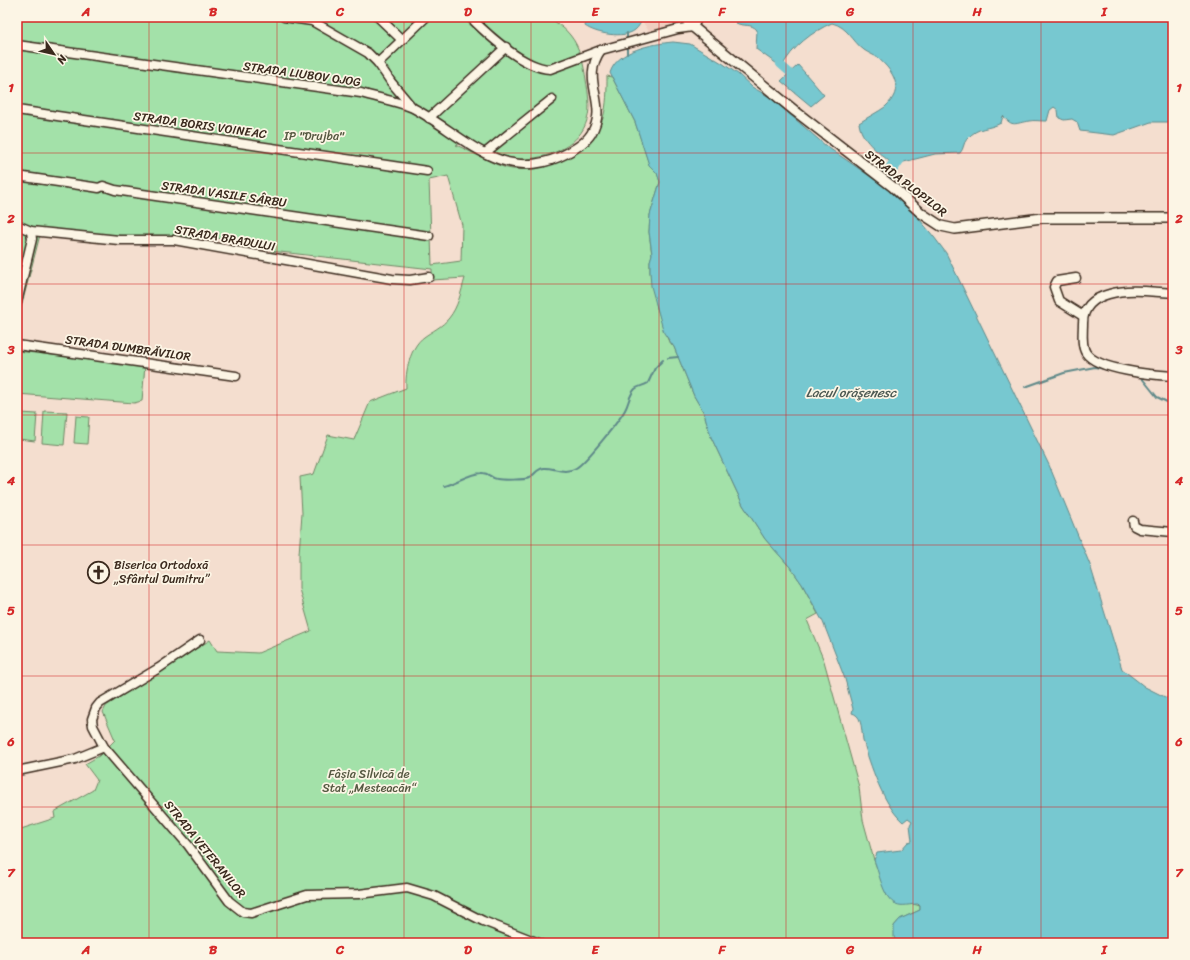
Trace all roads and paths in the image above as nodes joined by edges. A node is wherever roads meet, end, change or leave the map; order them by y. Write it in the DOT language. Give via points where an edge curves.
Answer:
graph roads {
  1 [pos="284,17"];
  2 [pos="378,17"];
  3 [pos="426,17"];
  4 [pos="470,17"];
  5 [pos="684,17"];
  6 [pos="698,17"];
  7 [pos="693,27"];
  8 [pos="402,40"];
  9 [pos="17,45"];
  10 [pos="506,47"];
  11 [pos="601,50"];
  12 [pos="378,63"];
  13 [pos="552,99"];
  14 [pos="412,108"];
  15 [pos="17,110"];
  16 [pos="429,118"];
  17 [pos="485,153"];
  18 [pos="427,171"];
  19 [pos="17,176"];
  20 [pos="1173,218"];
  21 [pos="17,225"];
  22 [pos="31,231"];
  23 [pos="430,236"];
  24 [pos="429,277"];
  25 [pos="1076,278"];
  26 [pos="1173,293"];
  27 [pos="17,302"];
  28 [pos="1083,316"];
  29 [pos="17,345"];
  30 [pos="236,376"];
  31 [pos="1173,376"];
  32 [pos="1133,521"];
  33 [pos="1173,532"];
  34 [pos="200,640"];
  35 [pos="104,747"];
  36 [pos="17,771"];
  37 [pos="539,943"];
  1 -- 12 [label="street" via="321,25 368,53"];
  2 -- 8 [label="street"];
  3 -- 8 [label="street"];
  4 -- 10 [label="street"];
  5 -- 7 [label="street, STRADA PLOPILOR"];
  6 -- 7 [label="street"];
  7 -- 11 [label="street"];
  7 -- 20 [label="street, STRADA PLOPILOR" via="921,213 941,226 955,229 1042,218"];
  8 -- 12 [label="street"];
  9 -- 14 [label="street, STRADA LIUBOV OJOG" via="251,79 327,87 361,93"];
  10 -- 11 [label="street" via="529,64 541,69 562,66"];
  10 -- 16 [label="street"];
  11 -- 17 [label="street, STRADA LIUBOV OJOG" via="592,67 598,107 596,121 590,135 581,144 554,159 531,164 505,162"];
  12 -- 14 [label="street"];
  13 -- 17 [label="street"];
  14 -- 16 [label="street, STRADA LIUBOV OJOG"];
  15 -- 18 [label="street, STRADA BORIS VOINEAC"];
  16 -- 17 [label="street, STRADA LIUBOV OJOG"];
  19 -- 23 [label="street, STRADA VASILE SÂRBU" via="93,187 103,186 115,190"];
  21 -- 22 [label="street, STRADA BRADULUI"];
  22 -- 24 [label="street, STRADA BRADULUI" via="119,240 174,240 392,279"];
  22 -- 27 [label="street" via="32,239"];
  25 -- 28 [label="street" via="1057,281 1054,287 1059,302"];
  26 -- 28 [label="street" via="1122,292 1101,297 1089,305"];
  28 -- 31 [label="street" via="1084,349 1088,355 1123,370"];
  29 -- 30 [label="street, STRADA DUMBRĂVILOR"];
  32 -- 33 [label="street" via="1134,526 1140,529"];
  34 -- 35 [label="street, STRADA VETERANILOR" via="100,703 92,719"];
  35 -- 36 [label="street" via="74,759"];
  35 -- 37 [label="street, STRADA VETERANILOR" via="188,845 229,901 243,912 256,911 307,895 359,894 408,888 434,896 483,921"];
}
